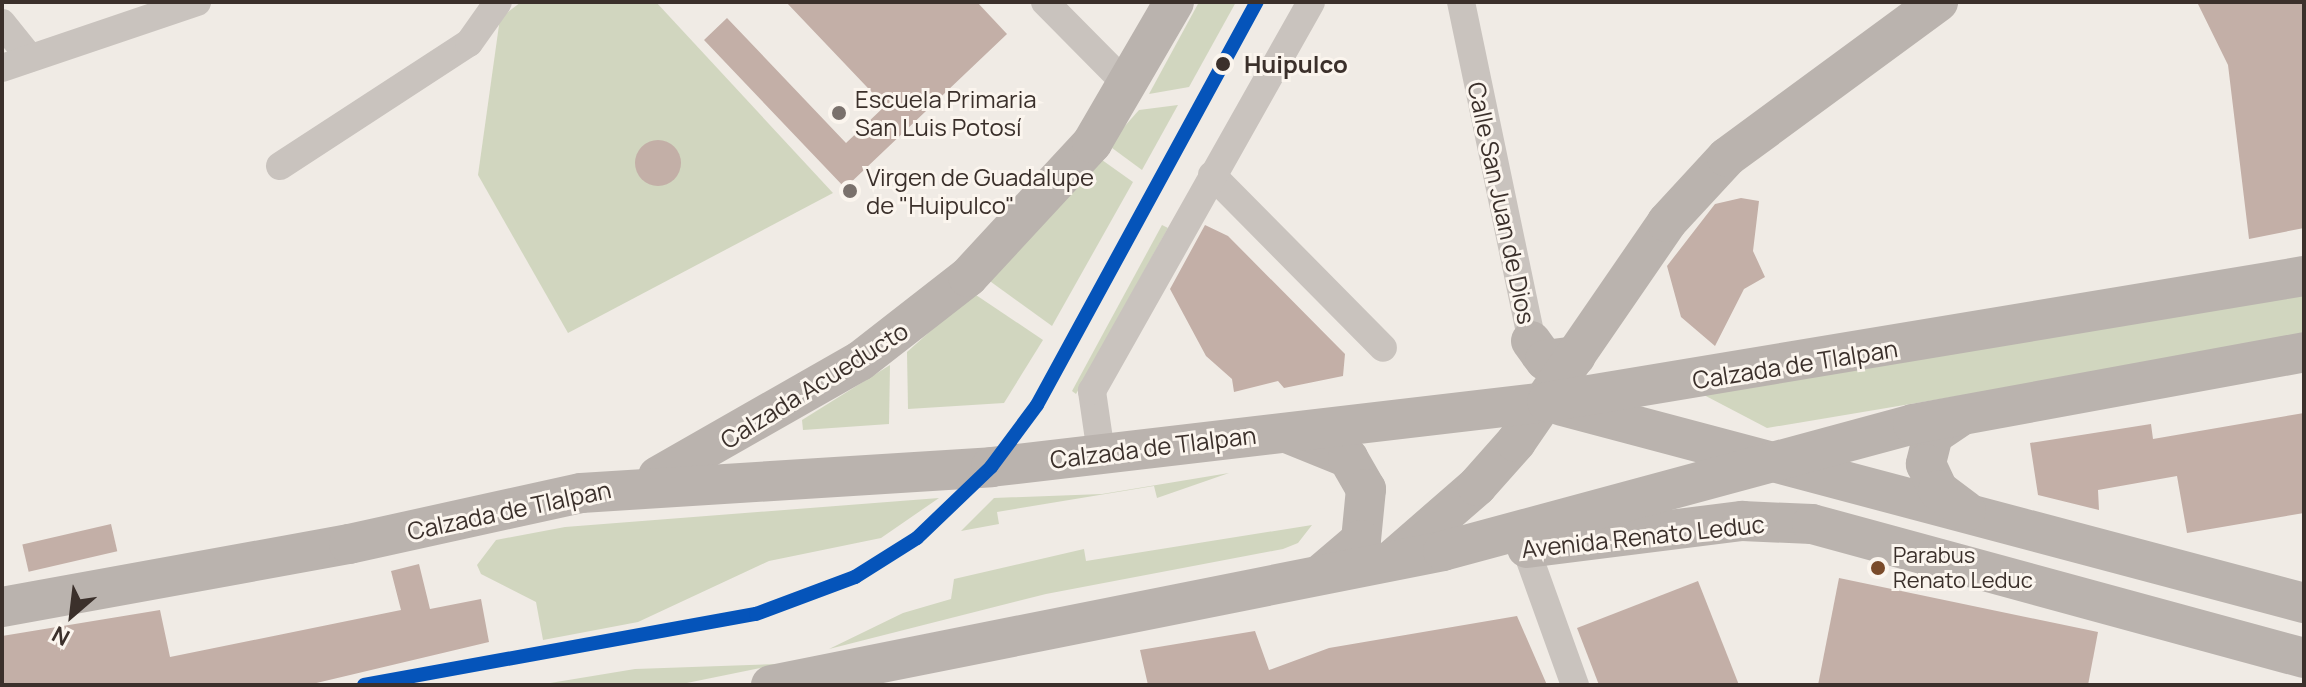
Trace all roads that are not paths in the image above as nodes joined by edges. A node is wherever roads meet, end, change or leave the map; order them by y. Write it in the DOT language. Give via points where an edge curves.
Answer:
graph roads {
  1 [pos="197,2"];
  2 [pos="498,2"];
  3 [pos="1045,2"];
  4 [pos="1174,2"];
  5 [pos="1311,2"];
  6 [pos="1461,2"];
  7 [pos="1938,2"];
  8 [pos="2,23"];
  9 [pos="30,58"];
  10 [pos="2,68"];
  11 [pos="1127,85"];
  12 [pos="280,166"];
  13 [pos="1212,175"];
  14 [pos="2304,276"];
  15 [pos="1531,341"];
  16 [pos="1383,348"];
  17 [pos="2304,352"];
  18 [pos="1576,356"];
  19 [pos="1547,402"];
  20 [pos="1961,416"];
  21 [pos="1277,431"];
  22 [pos="1101,453"];
  23 [pos="1759,462"];
  24 [pos="642,484"];
  25 [pos="1966,511"];
  26 [pos="1526,549"];
  27 [pos="1443,551"];
  28 [pos="1387,564"];
  29 [pos="1321,574"];
  30 [pos="2304,603"];
  31 [pos="2,607"];
  32 [pos="951,650"];
  33 [pos="2304,658"];
  34 [pos="771,685"];
  35 [pos="924,685"];
  36 [pos="1575,685"];
  1 -- 9 [label="street"];
  2 -- 12 [label="street" via="469,43"];
  3 -- 11 [label="street"];
  4 -- 11 [label="main road, Calzada Acueducto"];
  5 -- 13 [label="street"];
  6 -- 15 [label="street, Calle San Juan de Dios"];
  7 -- 18 [label="main road" via="1727,157 1667,222"];
  8 -- 9 [label="street"];
  9 -- 10 [label="street"];
  11 -- 24 [label="main road, Calzada Acueducto" via="1054,190 929,310 820,386"];
  13 -- 16 [label="street"];
  13 -- 22 [label="street" via="1092,391"];
  14 -- 19 [label="main road, Calzada de Tlalpan"];
  15 -- 18 [label="main road" via="1545,360"];
  15 -- 19 [label="street, Calle San Juan de Dios"];
  17 -- 20 [label="main road"];
  18 -- 19 [label="main road"];
  19 -- 21 [label="main road, Calzada de Tlalpan"];
  19 -- 23 [label="main road"];
  19 -- 28 [label="main road" via="1477,486"];
  20 -- 23 [label="main road"];
  20 -- 25 [label="main road" via="1933,435 1926,464 1938,490"];
  21 -- 22 [label="main road, Calzada de Tlalpan"];
  21 -- 29 [label="main road" via="1335,448 1348,458 1366,489 1361,540"];
  22 -- 24 [label="main road, Calzada de Tlalpan" via="991,467"];
  23 -- 25 [label="main road"];
  23 -- 27 [label="main road"];
  24 -- 31 [label="main road, Calzada de Tlalpan"];
  25 -- 30 [label="main road"];
  26 -- 27 [label="main road, Avenida Renato Leduc"];
  26 -- 33 [label="main road, Avenida Renato Leduc" via="1742,521 1812,524"];
  26 -- 36 [label="street"];
  27 -- 28 [label="main road"];
  28 -- 29 [label="main road"];
  29 -- 32 [label="main road"];
  32 -- 34 [label="main road"];
  32 -- 35 [label="main road"];
}
